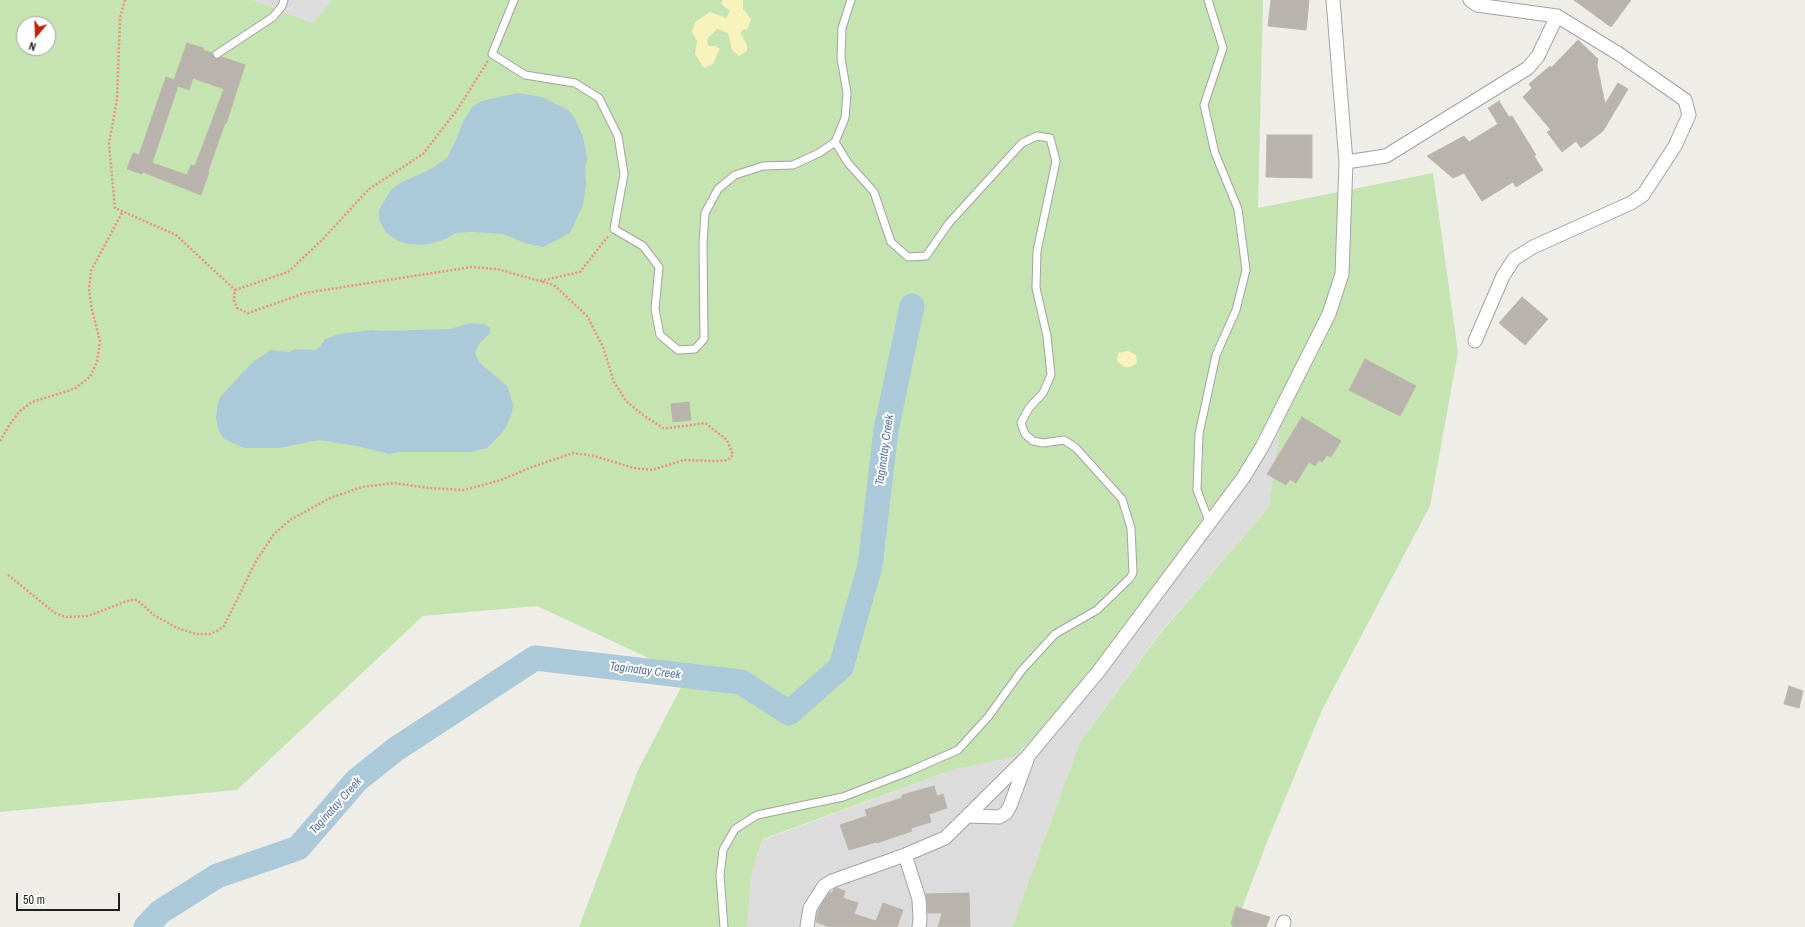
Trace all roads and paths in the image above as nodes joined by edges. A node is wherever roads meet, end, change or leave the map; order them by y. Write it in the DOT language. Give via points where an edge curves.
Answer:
graph roads {
  1 [pos="125,0"];
  2 [pos="284,0"];
  3 [pos="514,0"];
  4 [pos="851,0"];
  5 [pos="1208,0"];
  6 [pos="1333,0"];
  7 [pos="1470,0"];
  8 [pos="1557,16"];
  9 [pos="217,54"];
  10 [pos="492,54"];
  11 [pos="835,142"];
  12 [pos="1346,162"];
  13 [pos="123,211"];
  14 [pos="614,229"];
  15 [pos="540,281"];
  16 [pos="235,290"];
  17 [pos="1475,341"];
  18 [pos="0,441"];
  19 [pos="1209,521"];
  20 [pos="8,575"];
  21 [pos="1028,756"];
  22 [pos="968,816"];
  23 [pos="905,855"];
  24 [pos="724,927"];
  25 [pos="807,927"];
  26 [pos="919,927"];
  1 -- 13 [label="path" via="120,18 117,99 110,144 115,208"];
  2 -- 9 [label="lane" via="273,17"];
  3 -- 10 [label="lane"];
  4 -- 11 [label="lane" via="842,28 845,118"];
  5 -- 19 [label="lane" via="1222,48 1204,105 1216,153 1238,209 1246,270 1236,310 1216,355 1199,434 1196,490"];
  6 -- 12 [label="street"];
  7 -- 8 [label="street" via="1477,5"];
  8 -- 12 [label="street" via="1538,56 1528,68 1386,156"];
  8 -- 17 [label="street" via="1619,54 1685,100 1689,115 1675,146 1643,195 1631,203 1533,247 1514,259 1503,276"];
  10 -- 14 [label="lane" via="525,75 575,83 599,98 618,136 624,174"];
  10 -- 16 [label="path" via="457,110 422,154 368,189 324,239 288,272"];
  11 -- 14 [label="lane" via="793,165 763,166 735,175 718,189 705,213 704,339 695,350 678,350 660,335 655,309 659,267 643,246"];
  11 -- 24 [label="lane" via="848,163 874,192 891,242 908,257 926,256 949,224 1022,144 1037,136 1050,138 1056,161 1037,251 1036,288 1051,375 1043,393 1029,408 1021,423 1025,434 1033,441 1044,443 1064,440 1076,448 1122,499 1131,528 1133,573 1097,610 1055,634 1022,670 988,717 958,750 910,772 843,797 757,816 735,829 723,850 721,863"];
  12 -- 19 [label="street" via="1342,274 1330,314 1262,447 1243,478"];
  13 -- 16 [label="path" via="176,235"];
  13 -- 18 [label="path" via="92,271 89,288 100,341 90,377 74,389 32,402 20,411"];
  14 -- 15 [label="path" via="580,272"];
  15 -- 16 [label="path" via="497,269 471,267 305,293 248,313 237,308 234,300"];
  15 -- 20 [label="path" via="554,285 587,316 614,382 626,401 643,416 663,428 705,423 727,440 733,455 728,460 684,460 652,470 573,453 532,466 501,480 464,490 394,482 362,487 330,498 290,520 274,534 256,561 224,626 210,634 196,634 177,628 154,616 137,600 130,600 88,616 66,617 56,613"];
  19 -- 21 [label="street" via="1098,672"];
  21 -- 22 [label="street"];
  21 -- 22 [label="street" via="1006,813 998,817"];
  22 -- 23 [label="street" via="945,838"];
  23 -- 25 [label="street" via="824,886 810,908"];
  23 -- 26 [label="street" via="918,899"];
}
